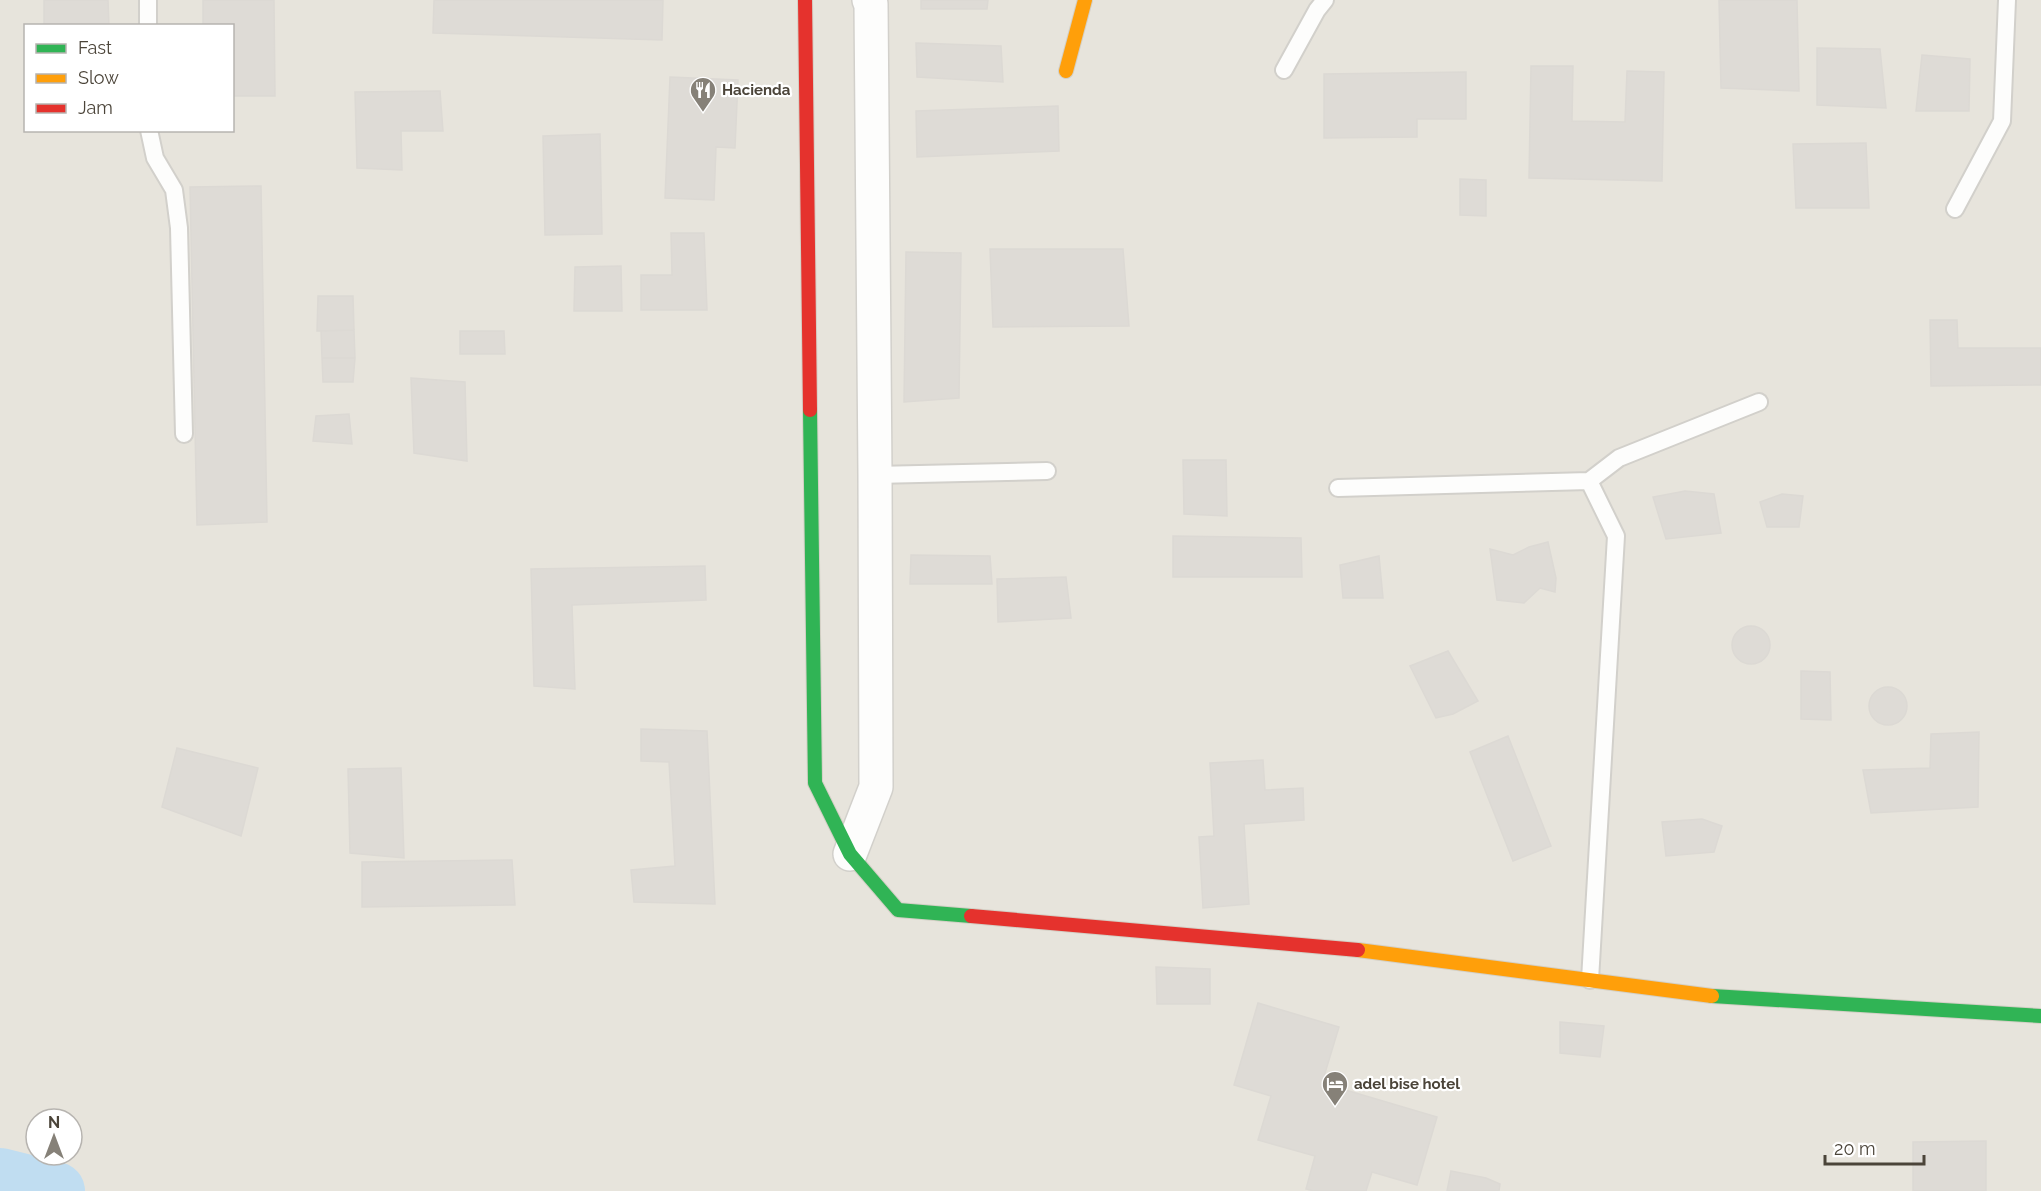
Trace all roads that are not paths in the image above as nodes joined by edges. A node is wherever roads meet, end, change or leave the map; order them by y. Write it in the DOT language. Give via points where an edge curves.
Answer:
graph roads {
  1 [pos="148,0"];
  2 [pos="805,0"];
  3 [pos="869,0"];
  4 [pos="1085,0"];
  5 [pos="1325,0"];
  6 [pos="2007,0"];
  7 [pos="148,24"];
  8 [pos="1284,70"];
  9 [pos="1066,71"];
  10 [pos="149,132"];
  11 [pos="1955,208"];
  12 [pos="1759,402"];
  13 [pos="184,434"];
  14 [pos="1047,471"];
  15 [pos="875,475"];
  16 [pos="1588,481"];
  17 [pos="1338,488"];
  18 [pos="850,854"];
  19 [pos="1590,980"];
  20 [pos="2041,1016"];
  1 -- 7 [label="lane"];
  2 -- 18 [label="street" via="815,783"];
  3 -- 15 [label="street"];
  4 -- 9 [label="street"];
  5 -- 8 [label="lane"];
  6 -- 11 [label="lane" via="2002,121"];
  10 -- 13 [label="lane" via="155,158 174,190 179,228"];
  12 -- 16 [label="lane" via="1619,458"];
  14 -- 15 [label="lane"];
  15 -- 18 [label="street" via="876,788"];
  16 -- 17 [label="lane"];
  16 -- 19 [label="lane" via="1616,536"];
  18 -- 19 [label="street" via="898,910 1358,950"];
  19 -- 20 [label="street" via="1728,998"];
}
